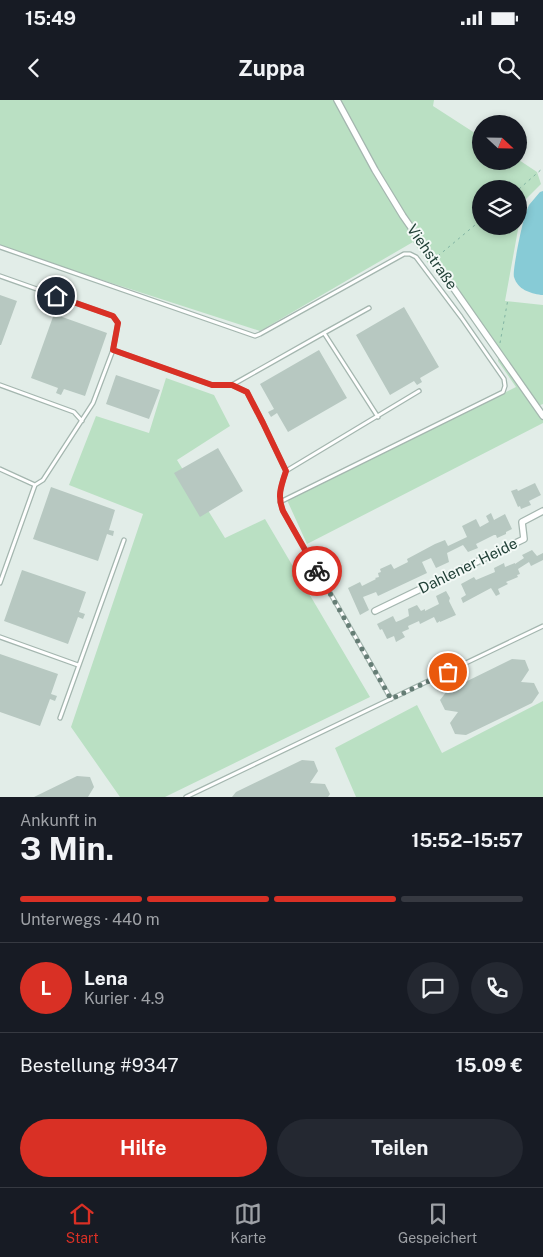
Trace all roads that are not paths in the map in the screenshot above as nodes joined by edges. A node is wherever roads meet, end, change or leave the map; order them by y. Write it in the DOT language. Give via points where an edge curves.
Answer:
graph roads {
  1 [pos="336,100"];
  2 [pos="0,247"];
  3 [pos="0,276"];
  4 [pos="369,308"];
  5 [pos="324,333"];
  6 [pos="113,350"];
  7 [pos="0,385"];
  8 [pos="232,385"];
  9 [pos="419,391"];
  10 [pos="543,416"];
  11 [pos="378,417"];
  12 [pos="82,421"];
  13 [pos="0,468"];
  14 [pos="286,471"];
  15 [pos="35,485"];
  16 [pos="280,502"];
  17 [pos="543,511"];
  18 [pos="124,540"];
  19 [pos="0,583"];
  20 [pos="375,611"];
  21 [pos="543,626"];
  22 [pos="0,637"];
  23 [pos="78,665"];
  24 [pos="391,699"];
  25 [pos="60,718"];
  26 [pos="186,797"];
  1 -- 10 [label="street, Viehstraße" via="403,216"];
  2 -- 16 [label="lane" via="255,336 404,254 416,257 504,379 503,392"];
  3 -- 6 [label="lane" via="113,316 118,323"];
  4 -- 5 [label="lane"];
  5 -- 8 [label="lane"];
  5 -- 11 [label="lane"];
  6 -- 8 [label="lane" via="212,385"];
  6 -- 12 [label="lane" via="93,403"];
  7 -- 12 [label="lane" via="74,412"];
  8 -- 14 [label="lane" via="247,392"];
  9 -- 11 [label="lane"];
  11 -- 14 [label="lane"];
  12 -- 15 [label="lane" via="43,480"];
  13 -- 15 [label="lane"];
  14 -- 16 [label="lane"];
  15 -- 19 [label="lane"];
  16 -- 24 [label="lane"];
  17 -- 20 [label="street, Dahlener Heide" via="522,522 524,539"];
  18 -- 23 [label="lane"];
  21 -- 24 [label="lane"];
  22 -- 23 [label="lane"];
  23 -- 25 [label="lane"];
  24 -- 26 [label="lane"];
}
